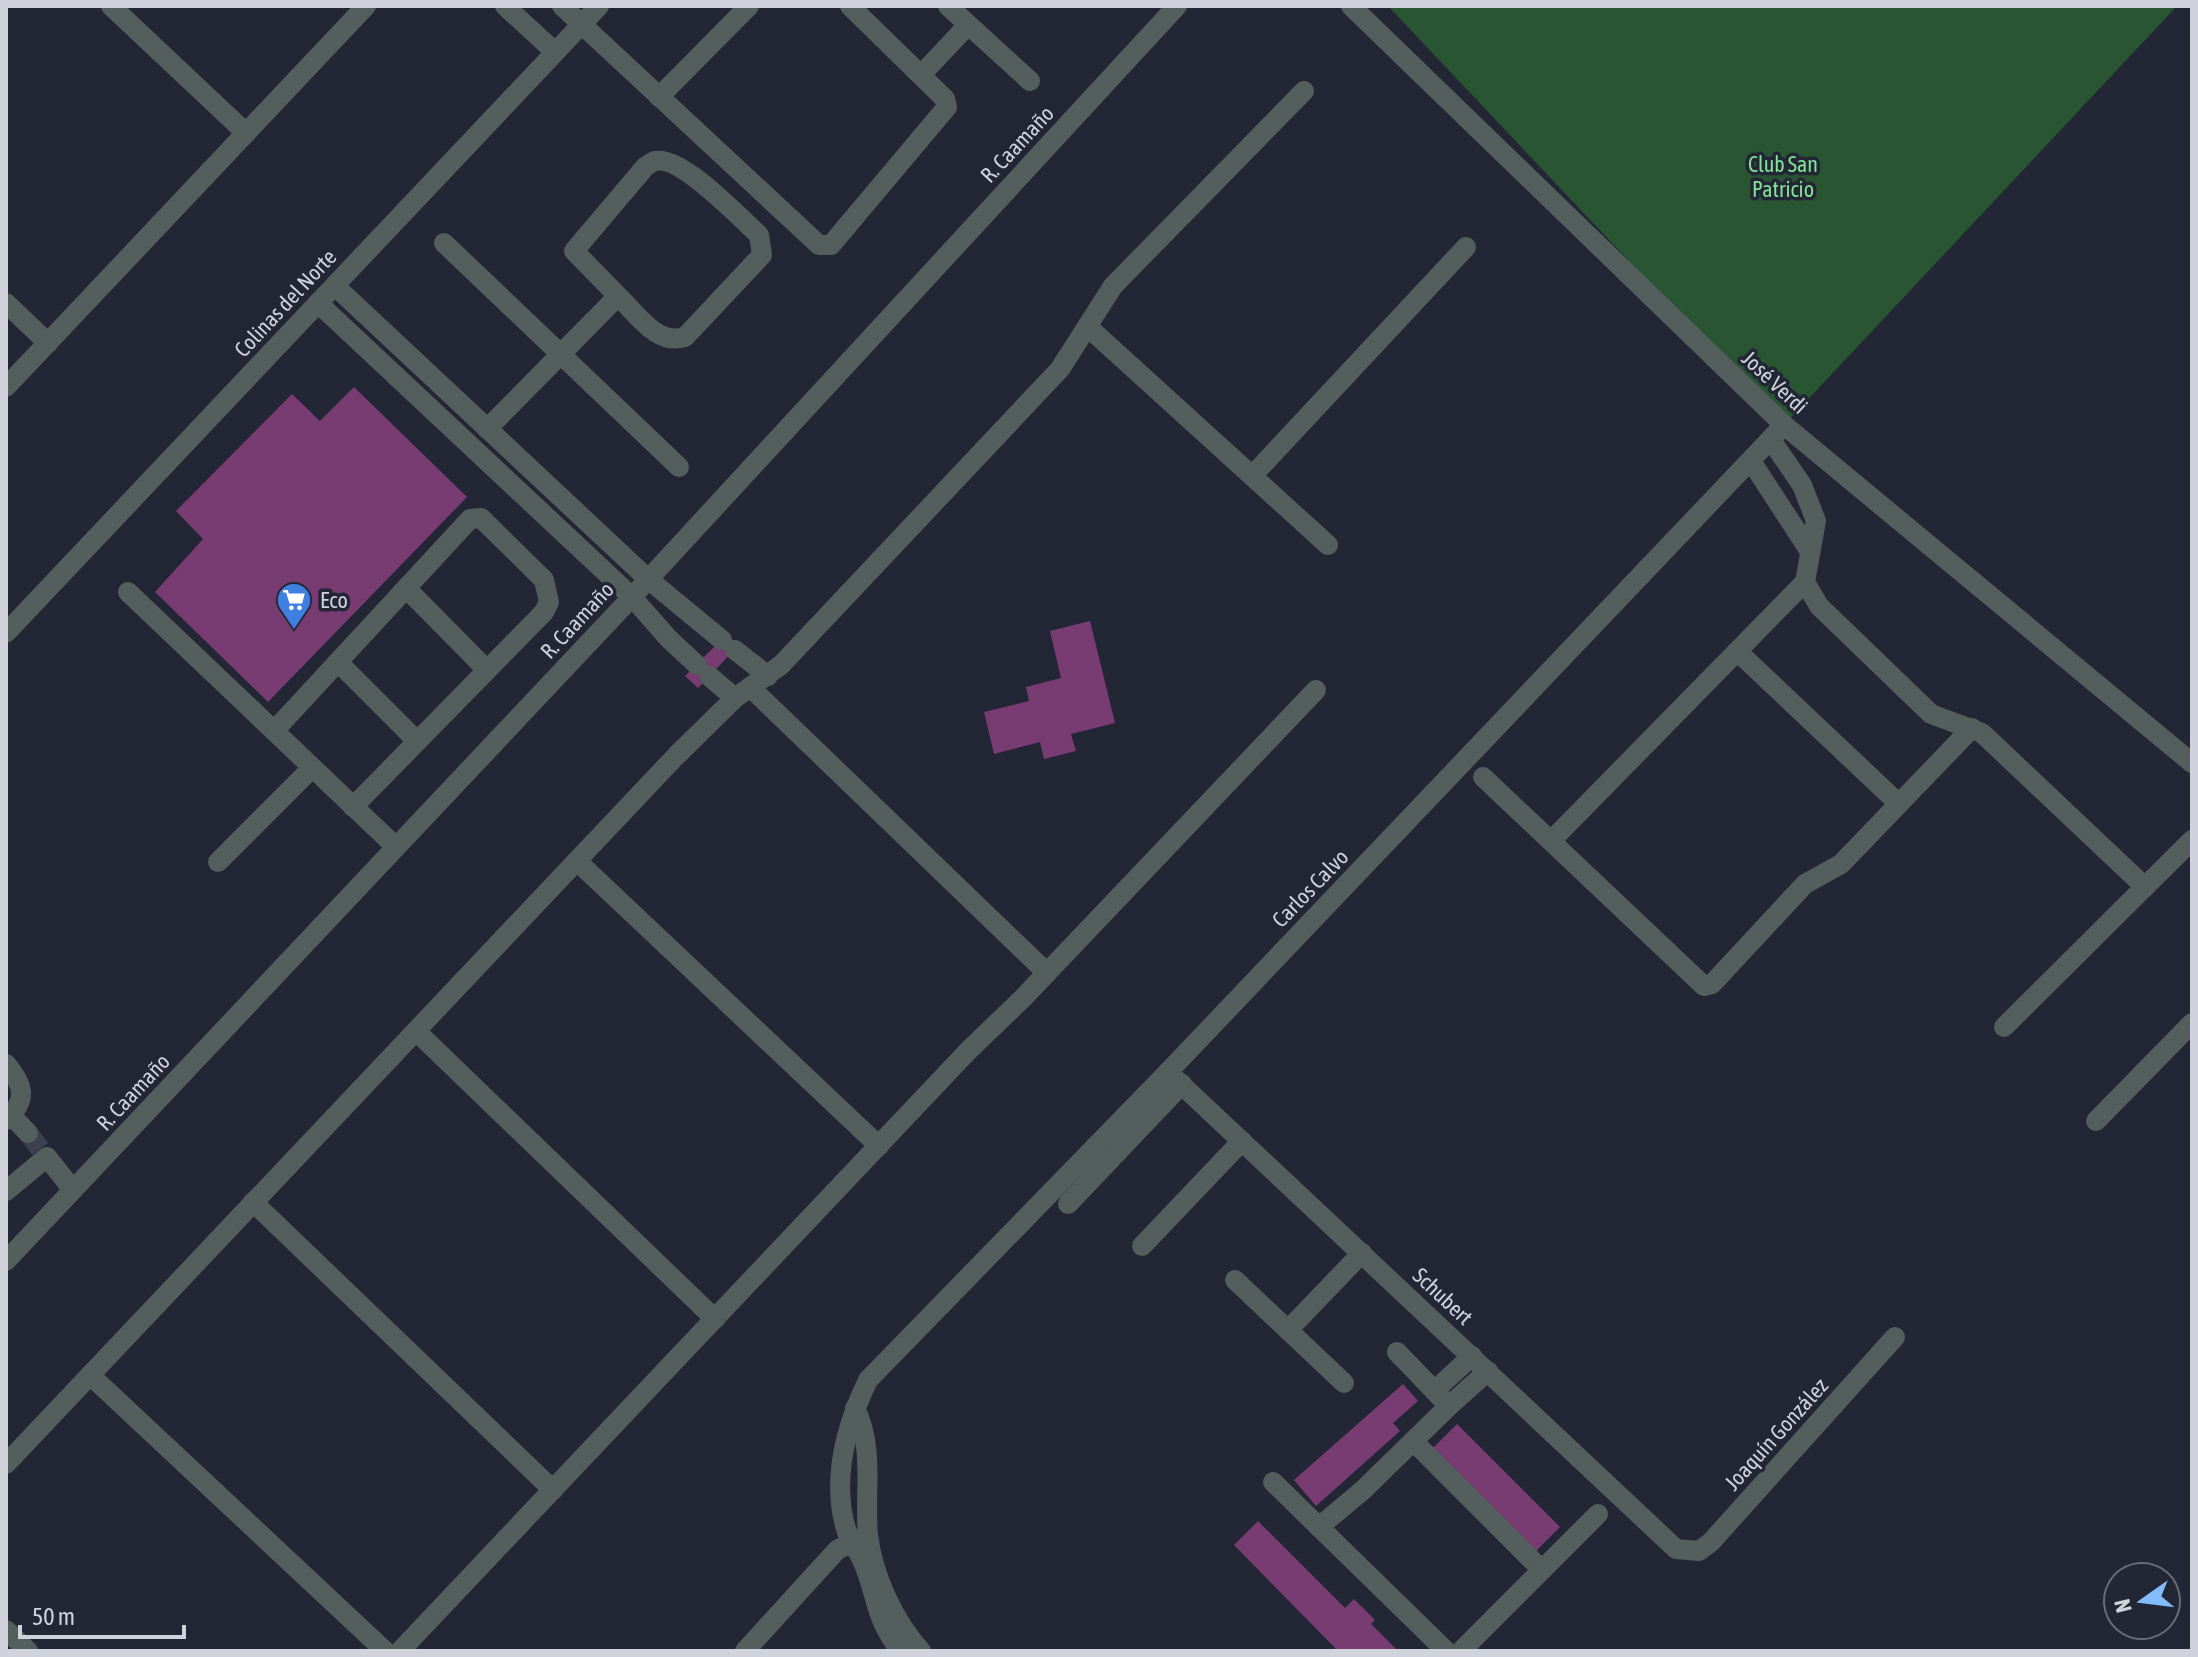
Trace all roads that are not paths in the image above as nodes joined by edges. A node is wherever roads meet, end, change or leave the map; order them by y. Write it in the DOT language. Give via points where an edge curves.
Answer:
graph roads {
  1 [pos="111,6"];
  2 [pos="366,6"];
  3 [pos="505,6"];
  4 [pos="562,6"];
  5 [pos="599,6"];
  6 [pos="749,6"];
  7 [pos="850,6"];
  8 [pos="948,6"];
  9 [pos="1177,6"];
  10 [pos="1351,6"];
  11 [pos="582,24"];
  12 [pos="968,25"];
  13 [pos="555,52"];
  14 [pos="921,75"];
  15 [pos="1030,81"];
  16 [pos="1304,91"];
  17 [pos="659,97"];
  18 [pos="246,133"];
  19 [pos="444,243"];
  20 [pos="1466,247"];
  21 [pos="335,286"];
  22 [pos="618,296"];
  23 [pos="6,303"];
  24 [pos="318,303"];
  25 [pos="1088,327"];
  26 [pos="48,343"];
  27 [pos="562,352"];
  28 [pos="6,387"];
  29 [pos="487,429"];
  30 [pos="1777,433"];
  31 [pos="1751,461"];
  32 [pos="679,467"];
  33 [pos="1252,476"];
  34 [pos="1328,545"];
  35 [pos="1809,550"];
  36 [pos="648,579"];
  37 [pos="1805,582"];
  38 [pos="406,588"];
  39 [pos="128,592"];
  40 [pos="632,597"];
  41 [pos="6,633"];
  42 [pos="1737,651"];
  43 [pos="338,662"];
  44 [pos="487,670"];
  45 [pos="768,676"];
  46 [pos="1316,690"];
  47 [pos="742,693"];
  48 [pos="1972,728"];
  49 [pos="274,731"];
  50 [pos="417,741"];
  51 [pos="2192,763"];
  52 [pos="312,768"];
  53 [pos="1483,777"];
  54 [pos="1899,804"];
  55 [pos="353,807"];
  56 [pos="1552,840"];
  57 [pos="2192,840"];
  58 [pos="396,847"];
  59 [pos="577,861"];
  60 [pos="218,862"];
  61 [pos="2145,887"];
  62 [pos="1047,973"];
  63 [pos="2192,1023"];
  64 [pos="2004,1027"];
  65 [pos="416,1031"];
  66 [pos="6,1064"];
  67 [pos="1175,1078"];
  68 [pos="9,1117"];
  69 [pos="2096,1121"];
  70 [pos="28,1133"];
  71 [pos="1242,1141"];
  72 [pos="879,1146"];
  73 [pos="73,1190"];
  74 [pos="6,1191"];
  75 [pos="253,1202"];
  76 [pos="1068,1204"];
  77 [pos="1142,1246"];
  78 [pos="1362,1253"];
  79 [pos="6,1261"];
  80 [pos="1235,1280"];
  81 [pos="715,1319"];
  82 [pos="1288,1330"];
  83 [pos="1895,1337"];
  84 [pos="1397,1352"];
  85 [pos="1480,1364"];
  86 [pos="90,1375"];
  87 [pos="1344,1383"];
  88 [pos="1442,1398"];
  89 [pos="1413,1441"];
  90 [pos="6,1464"];
  91 [pos="1273,1482"];
  92 [pos="553,1490"];
  93 [pos="1598,1514"];
  94 [pos="1319,1527"];
  95 [pos="859,1538"];
  96 [pos="1686,1552"];
  97 [pos="1542,1570"];
  98 [pos="6,1630"];
  99 [pos="28,1651"];
  100 [pos="385,1651"];
  101 [pos="400,1651"];
  102 [pos="745,1651"];
  103 [pos="901,1651"];
  104 [pos="921,1651"];
  105 [pos="1446,1651"];
  106 [pos="1461,1651"];
  1 -- 18 [label="street"];
  2 -- 18 [label="street"];
  3 -- 13 [label="street"];
  4 -- 11 [label="street"];
  5 -- 11 [label="street, Colinas del Norte"];
  6 -- 17 [label="street"];
  7 -- 14 [label="street"];
  8 -- 12 [label="street"];
  9 -- 36 [label="street, R. Caamaño"];
  10 -- 30 [label="street, José Verdi"];
  11 -- 13 [label="street, Colinas del Norte"];
  11 -- 17 [label="street"];
  12 -- 14 [label="street"];
  12 -- 15 [label="street"];
  13 -- 21 [label="street, Colinas del Norte"];
  14 -- 17 [label="street" via="945,99 944,115 831,245 819,245"];
  16 -- 25 [label="street" via="1113,286"];
  18 -- 26 [label="street"];
  19 -- 27 [label="street"];
  20 -- 33 [label="street"];
  21 -- 24 [label="street, Colinas del Norte"];
  21 -- 29 [label="street"];
  22 -- 22 [label="street" via="663,339 685,337 762,255 763,244 696,179 673,163 657,160 645,167 574,251"];
  22 -- 27 [label="street"];
  23 -- 26 [label="street"];
  24 -- 40 [label="street"];
  24 -- 41 [label="street, Colinas del Norte"];
  25 -- 33 [label="street"];
  25 -- 45 [label="street" via="1060,369"];
  26 -- 28 [label="street"];
  27 -- 29 [label="street"];
  27 -- 32 [label="street"];
  29 -- 36 [label="street"];
  30 -- 31 [label="street, Carlos Calvo"];
  30 -- 35 [label="street" via="1816,521"];
  30 -- 51 [label="street, José Verdi"];
  31 -- 35 [label="street"];
  31 -- 67 [label="street, Carlos Calvo"];
  33 -- 34 [label="street"];
  35 -- 37 [label="street"];
  36 -- 40 [label="street, R. Caamaño"];
  36 -- 45 [label="street"];
  37 -- 42 [label="street"];
  37 -- 48 [label="street" via="1819,606 1931,714"];
  38 -- 43 [label="street"];
  38 -- 44 [label="street"];
  38 -- 44 [label="street" via="476,517 544,580 549,602 544,612"];
  39 -- 49 [label="street"];
  40 -- 47 [label="street" via="703,670"];
  40 -- 58 [label="street, R. Caamaño"];
  42 -- 54 [label="street"];
  42 -- 56 [label="street"];
  43 -- 49 [label="street"];
  43 -- 50 [label="street"];
  44 -- 50 [label="street"];
  45 -- 47 [label="street"];
  46 -- 62 [label="street"];
  47 -- 59 [label="street"];
  47 -- 62 [label="street"];
  48 -- 54 [label="street"];
  48 -- 61 [label="street"];
  49 -- 52 [label="street"];
  50 -- 55 [label="street"];
  52 -- 55 [label="street"];
  52 -- 60 [label="street"];
  53 -- 56 [label="street"];
  54 -- 56 [label="street" via="1841,864 1805,884 1712,984 1704,986"];
  55 -- 58 [label="street"];
  57 -- 61 [label="street"];
  58 -- 73 [label="street, R. Caamaño"];
  59 -- 65 [label="street"];
  59 -- 72 [label="street"];
  61 -- 64 [label="street"];
  62 -- 72 [label="street"];
  63 -- 69 [label="street"];
  65 -- 75 [label="street"];
  65 -- 81 [label="street"];
  66 -- 68 [label="street" via="23,1093"];
  67 -- 71 [label="street, Schubert"];
  67 -- 76 [label="street"];
  67 -- 95 [label="street, Carlos Calvo" via="868,1380 841,1456 841,1500"];
  68 -- 70 [label="street"];
  71 -- 77 [label="street"];
  71 -- 78 [label="street, Schubert"];
  72 -- 81 [label="street"];
  73 -- 74 [label="street" via="44,1154"];
  73 -- 79 [label="street, R. Caamaño"];
  75 -- 86 [label="street"];
  75 -- 92 [label="street"];
  78 -- 82 [label="street"];
  78 -- 85 [label="street, Schubert"];
  80 -- 82 [label="street"];
  81 -- 92 [label="street"];
  82 -- 87 [label="street"];
  83 -- 96 [label="street, Joaquín González" via="1711,1542"];
  84 -- 88 [label="street"];
  85 -- 88 [label="street"];
  85 -- 96 [label="street, Schubert" via="1665,1541"];
  86 -- 90 [label="street"];
  86 -- 100 [label="street"];
  88 -- 89 [label="street"];
  89 -- 94 [label="street"];
  89 -- 97 [label="street"];
  91 -- 94 [label="street"];
  92 -- 101 [label="street"];
  93 -- 97 [label="street"];
  94 -- 105 [label="street"];
  95 -- 102 [label="street"];
  95 -- 103 [label="street" via="878,1614"];
  95 -- 104 [label="street" via="891,1609"];
  97 -- 106 [label="street"];
  98 -- 99 [label="street"];
}
